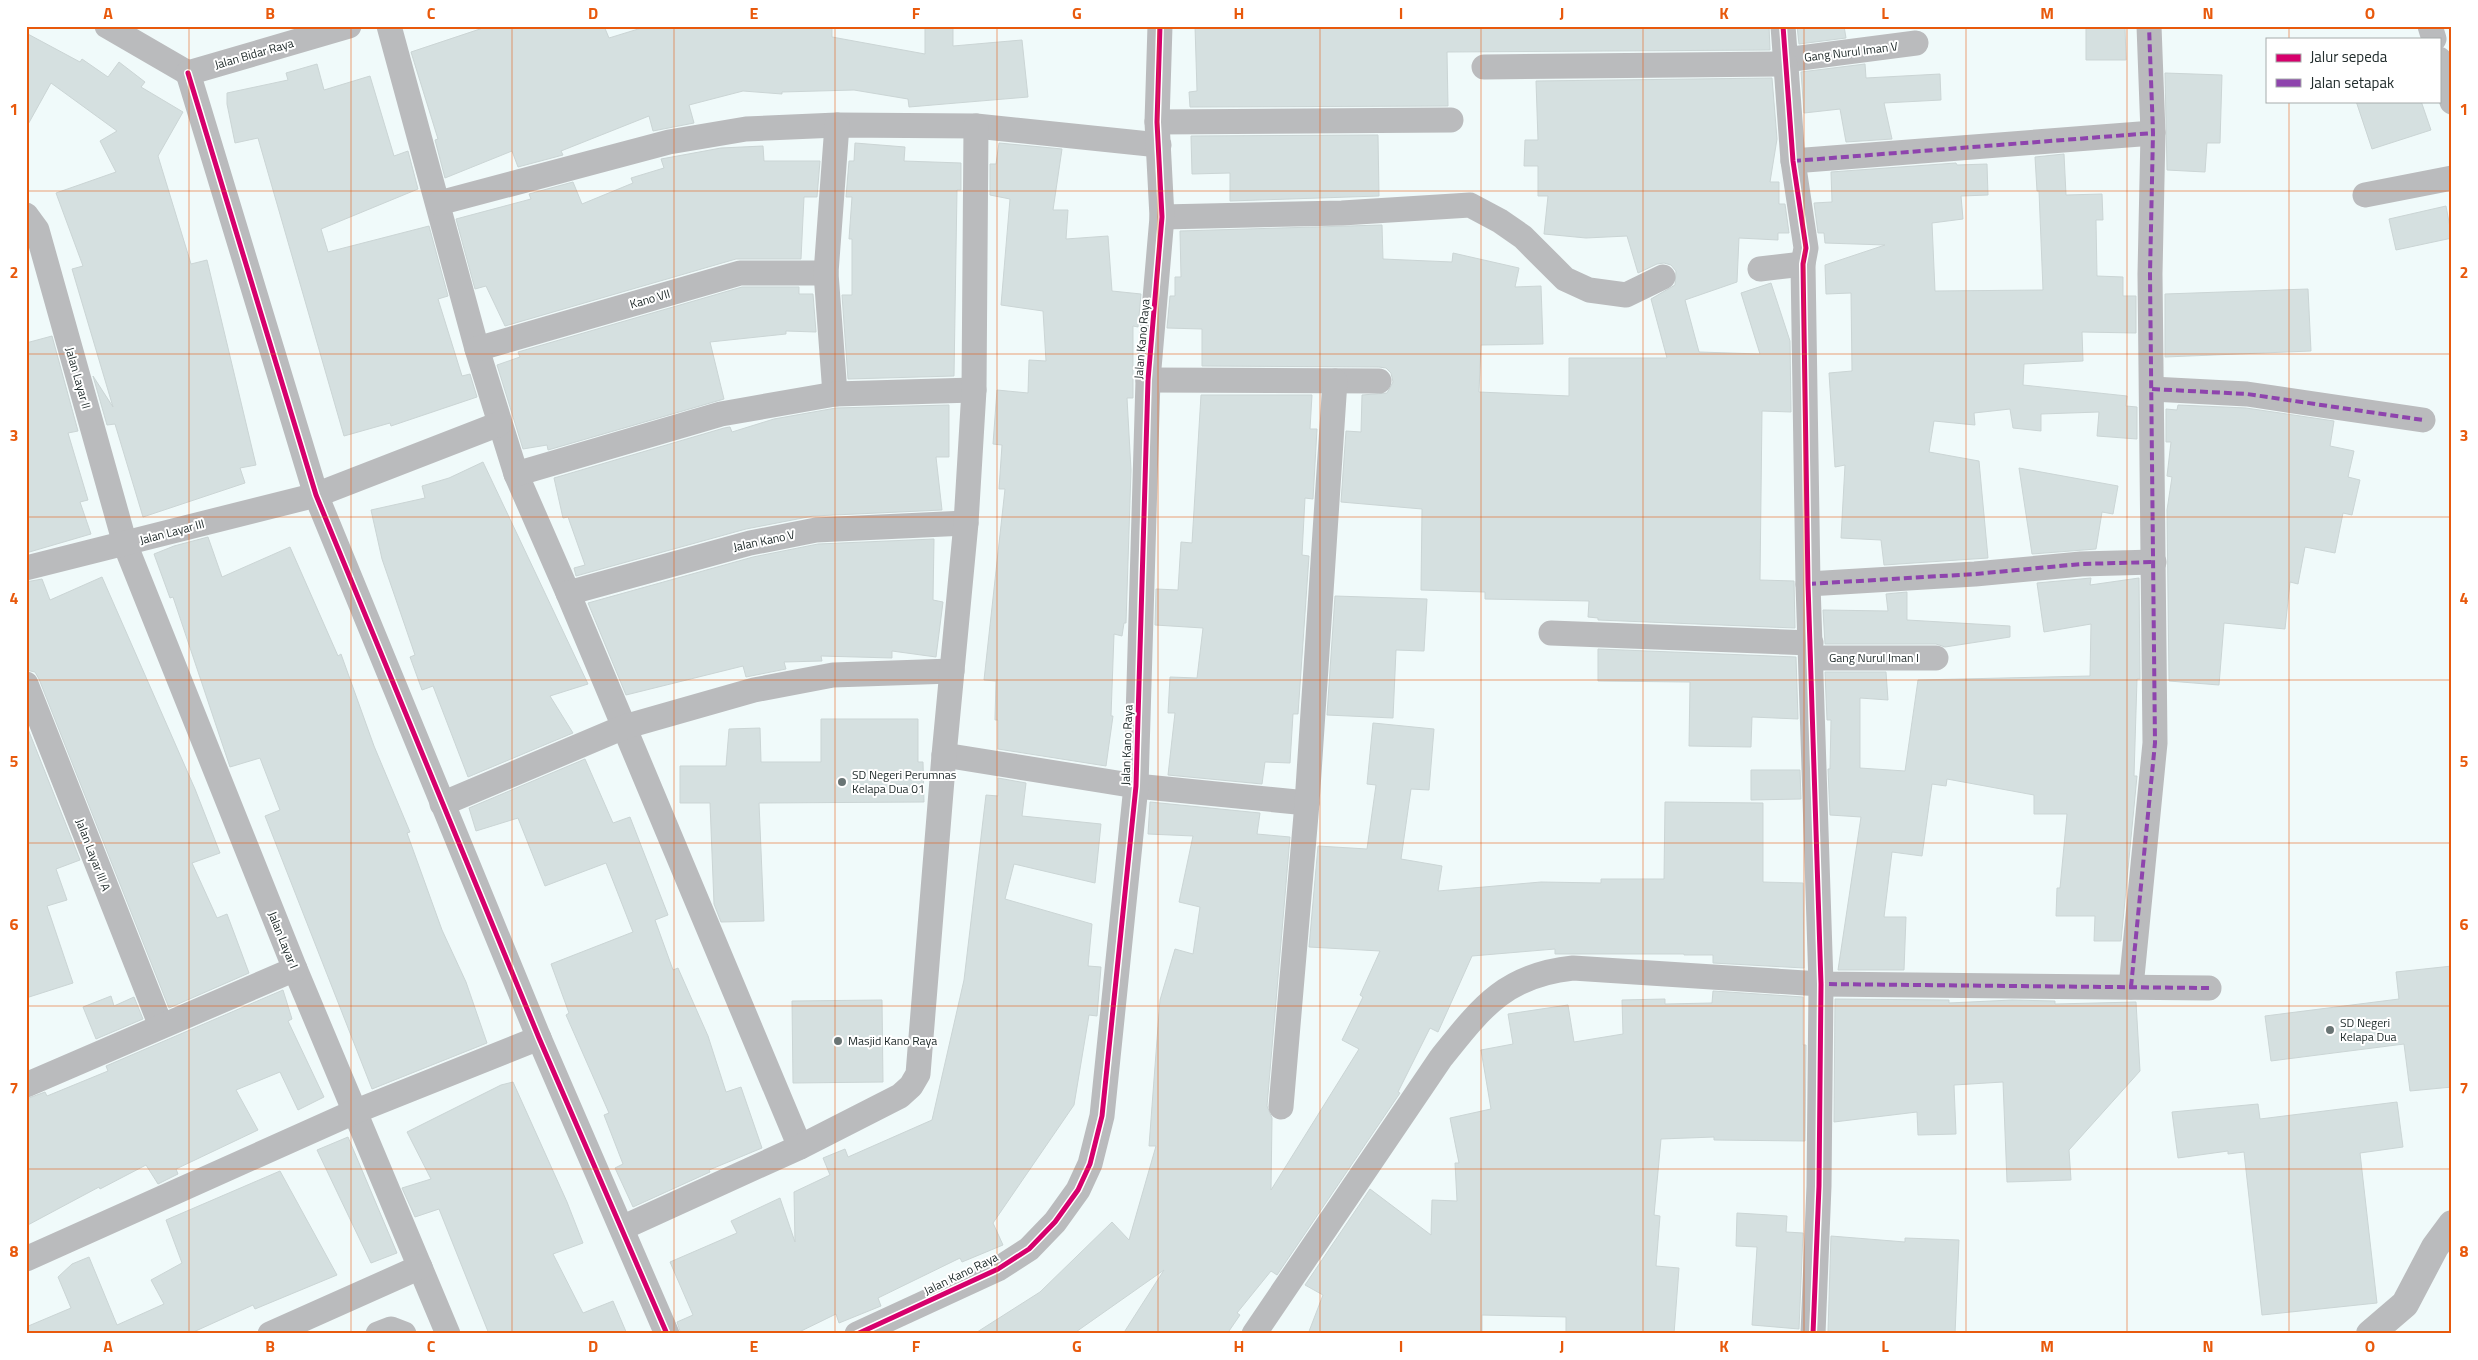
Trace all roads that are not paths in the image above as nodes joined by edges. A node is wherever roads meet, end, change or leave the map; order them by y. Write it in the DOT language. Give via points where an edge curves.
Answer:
graph roads {
  1 [pos="108,26"];
  2 [pos="349,26"];
  3 [pos="389,26"];
  4 [pos="1160,26"];
  5 [pos="1783,26"];
  6 [pos="2149,26"];
  7 [pos="2430,26"];
  8 [pos="2434,38"];
  9 [pos="1916,43"];
  10 [pos="2440,61"];
  11 [pos="1785,62"];
  12 [pos="1484,67"];
  13 [pos="188,73"];
  14 [pos="2452,102"];
  15 [pos="1452,120"];
  16 [pos="837,126"];
  17 [pos="976,126"];
  18 [pos="1158,133"];
  19 [pos="2153,133"];
  20 [pos="1793,161"];
  21 [pos="2452,178"];
  22 [pos="2365,196"];
  23 [pos="439,203"];
  24 [pos="26,215"];
  25 [pos="1162,217"];
  26 [pos="1803,264"];
  27 [pos="1760,269"];
  28 [pos="826,273"];
  29 [pos="1663,277"];
  30 [pos="477,349"];
  31 [pos="1148,380"];
  32 [pos="1335,381"];
  33 [pos="1379,381"];
  34 [pos="974,390"];
  35 [pos="2152,390"];
  36 [pos="834,394"];
  37 [pos="2423,420"];
  38 [pos="499,424"];
  39 [pos="516,474"];
  40 [pos="316,495"];
  41 [pos="966,523"];
  42 [pos="125,544"];
  43 [pos="2154,562"];
  44 [pos="26,568"];
  45 [pos="1808,584"];
  46 [pos="568,593"];
  47 [pos="1551,632"];
  48 [pos="1812,650"];
  49 [pos="1936,658"];
  50 [pos="952,671"];
  51 [pos="26,684"];
  52 [pos="624,727"];
  53 [pos="944,754"];
  54 [pos="1136,786"];
  55 [pos="1307,802"];
  56 [pos="442,804"];
  57 [pos="295,969"];
  58 [pos="1821,984"];
  59 [pos="2131,987"];
  60 [pos="2209,988"];
  61 [pos="160,1026"];
  62 [pos="539,1038"];
  63 [pos="28,1081"];
  64 [pos="1281,1107"];
  65 [pos="354,1112"];
  66 [pos="800,1147"];
  67 [pos="2452,1224"];
  68 [pos="622,1228"];
  69 [pos="26,1259"];
  70 [pos="420,1267"];
  71 [pos="270,1334"];
  72 [pos="378,1334"];
  73 [pos="404,1334"];
  74 [pos="448,1334"];
  75 [pos="667,1334"];
  76 [pos="857,1334"];
  77 [pos="1254,1334"];
  78 [pos="1813,1334"];
  79 [pos="2370,1334"];
  1 -- 13 [label="street"];
  2 -- 13 [label="street, Jalan Bidar Raya"];
  3 -- 23 [label="street"];
  4 -- 18 [label="street, Jalan Kano Raya"];
  5 -- 11 [label="street"];
  6 -- 19 [label="street"];
  7 -- 8 [label="street"];
  9 -- 11 [label="street, Gang Nurul Iman V"];
  10 -- 14 [label="street"];
  11 -- 12 [label="street, Gang Nurul Iman V"];
  11 -- 20 [label="street"];
  13 -- 40 [label="street"];
  15 -- 18 [label="street"];
  16 -- 17 [label="street"];
  16 -- 23 [label="street" via="746,129 670,142"];
  16 -- 28 [label="street"];
  17 -- 18 [label="street"];
  17 -- 34 [label="street"];
  18 -- 25 [label="street, Jalan Kano Raya"];
  19 -- 20 [label="street"];
  19 -- 35 [label="street"];
  20 -- 26 [label="street" via="1806,248"];
  21 -- 22 [label="street"];
  23 -- 30 [label="street"];
  24 -- 42 [label="street, Jalan Layar II" via="37,230"];
  25 -- 29 [label="street" via="1470,205 1523,237 1565,278 1589,290 1626,295"];
  25 -- 31 [label="street, Jalan Kano Raya"];
  26 -- 27 [label="street"];
  26 -- 45 [label="street"];
  28 -- 30 [label="street, Kano VII" via="740,273"];
  28 -- 36 [label="street"];
  30 -- 38 [label="street"];
  31 -- 32 [label="street"];
  31 -- 54 [label="street, Jalan Kano Raya"];
  32 -- 33 [label="street"];
  32 -- 55 [label="street"];
  34 -- 36 [label="street"];
  34 -- 41 [label="street"];
  35 -- 37 [label="street" via="2247,394"];
  35 -- 43 [label="street"];
  36 -- 39 [label="street" via="722,414"];
  38 -- 39 [label="street"];
  38 -- 40 [label="street, Jalan Layar III"];
  39 -- 46 [label="street"];
  40 -- 42 [label="street, Jalan Layar III"];
  40 -- 56 [label="street"];
  41 -- 46 [label="street, Jalan Kano V" via="816,530 750,543"];
  41 -- 50 [label="street"];
  42 -- 44 [label="street, Jalan Layar III"];
  42 -- 57 [label="street, Jalan Layar I"];
  43 -- 45 [label="street" via="2081,564"];
  43 -- 59 [label="street" via="2155,742"];
  45 -- 48 [label="street"];
  46 -- 52 [label="street"];
  47 -- 48 [label="street, Gang Nurul Iman I"];
  48 -- 49 [label="street, Gang Nurul Iman I"];
  48 -- 58 [label="street"];
  50 -- 52 [label="street" via="833,675 796,680"];
  50 -- 53 [label="street"];
  51 -- 61 [label="street, Jalan Layar III A"];
  52 -- 56 [label="street"];
  52 -- 66 [label="street"];
  53 -- 54 [label="street"];
  53 -- 66 [label="street" via="918,1074 900,1096"];
  54 -- 55 [label="street"];
  54 -- 76 [label="street, Jalan Kano Raya" via="1102,1116 1090,1164 1078,1190 1055,1222 1029,1249 998,1269"];
  55 -- 64 [label="street"];
  56 -- 62 [label="street"];
  57 -- 61 [label="street"];
  57 -- 65 [label="street, Jalan Layar I"];
  58 -- 59 [label="street"];
  58 -- 77 [label="street" via="1572,968 1534,974 1506,988 1471,1020 1441,1058"];
  58 -- 78 [label="street" via="1819,1186"];
  59 -- 60 [label="street"];
  61 -- 63 [label="street"];
  62 -- 65 [label="street"];
  62 -- 68 [label="street"];
  65 -- 69 [label="street"];
  65 -- 70 [label="street, Jalan Layar I"];
  66 -- 68 [label="street"];
  67 -- 79 [label="street" via="2438,1242 2405,1304"];
  68 -- 75 [label="street"];
  70 -- 71 [label="street"];
  70 -- 74 [label="street, Jalan Layar I"];
  72 -- 73 [label="street" via="391,1329"];
}
